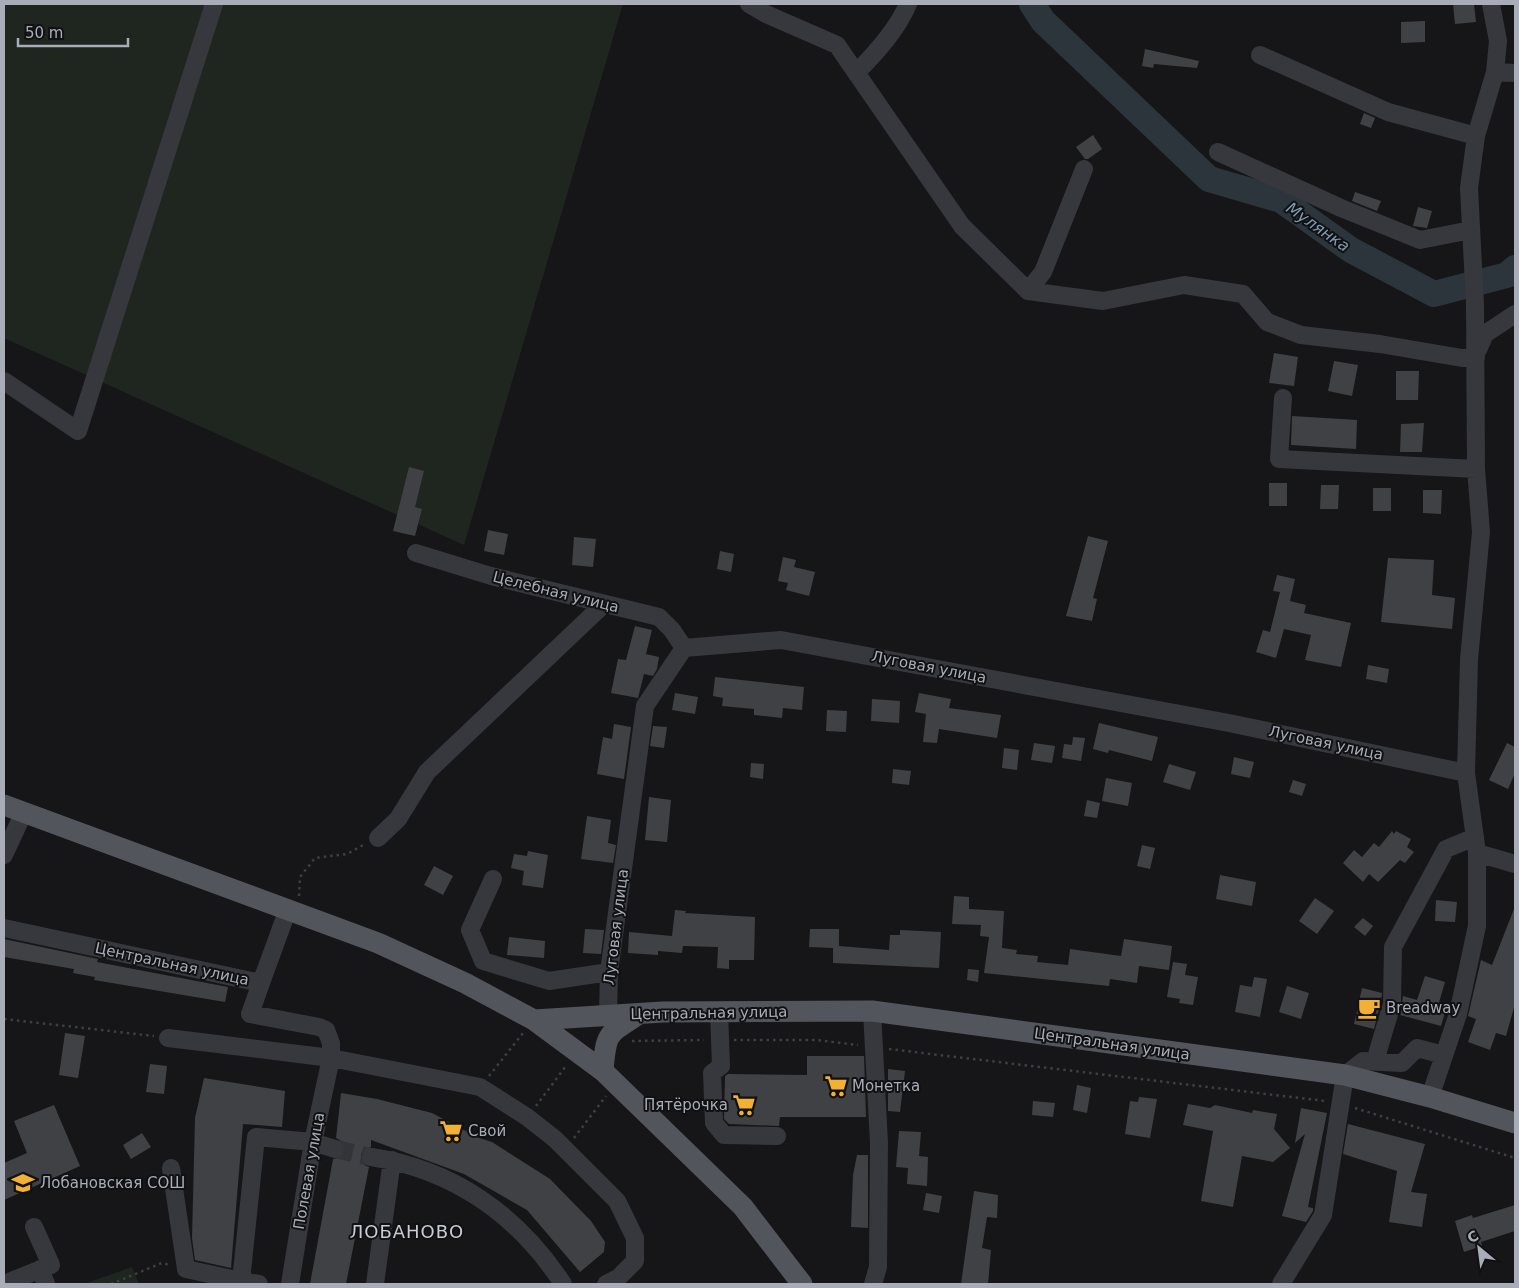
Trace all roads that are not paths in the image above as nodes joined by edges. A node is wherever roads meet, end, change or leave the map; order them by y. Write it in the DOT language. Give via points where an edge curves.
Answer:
graph roads {
  1 [pos="214,4"];
  2 [pos="750,4"];
  3 [pos="908,4"];
  4 [pos="1491,4"];
  5 [pos="1260,55"];
  6 [pos="1495,72"];
  7 [pos="1515,72"];
  8 [pos="856,73"];
  9 [pos="1476,136"];
  10 [pos="1218,152"];
  11 [pos="1084,169"];
  12 [pos="1471,230"];
  13 [pos="1028,291"];
  14 [pos="1515,314"];
  15 [pos="1476,356"];
  16 [pos="4,381"];
  17 [pos="1283,398"];
  18 [pos="1476,469"];
  19 [pos="416,553"];
  20 [pos="604,604"];
  21 [pos="684,648"];
  22 [pos="1466,773"];
  23 [pos="11,811"];
  24 [pos="378,838"];
  25 [pos="1476,845"];
  26 [pos="4,855"];
  27 [pos="1515,864"];
  28 [pos="493,880"];
  29 [pos="288,909"];
  30 [pos="4,928"];
  31 [pos="609,972"];
  32 [pos="261,983"];
  33 [pos="872,1011"];
  34 [pos="718,1012"];
  35 [pos="639,1014"];
  36 [pos="608,1015"];
  37 [pos="534,1020"];
  38 [pos="168,1038"];
  39 [pos="1444,1055"];
  40 [pos="330,1058"];
  41 [pos="1375,1062"];
  42 [pos="1345,1075"];
  43 [pos="609,1077"];
  44 [pos="1430,1097"];
  45 [pos="1515,1123"];
  46 [pos="777,1136"];
  47 [pos="313,1142"];
  48 [pos="335,1150"];
  49 [pos="371,1157"];
  50 [pos="392,1160"];
  51 [pos="171,1168"];
  52 [pos="34,1227"];
  53 [pos="43,1277"];
  54 [pos="241,1281"];
  55 [pos="4,1284"];
  56 [pos="259,1284"];
  57 [pos="290,1284"];
  58 [pos="375,1284"];
  59 [pos="563,1284"];
  60 [pos="606,1284"];
  61 [pos="802,1284"];
  62 [pos="873,1284"];
  63 [pos="1281,1284"];
  1 -- 16 [label="street" via="78,431"];
  2 -- 8 [label="street" via="837,45"];
  3 -- 8 [label="street" via="897,25"];
  4 -- 6 [label="street" via="1498,41"];
  5 -- 9 [label="street" via="1388,112"];
  6 -- 7 [label="street"];
  6 -- 9 [label="street"];
  8 -- 13 [label="street" via="962,226"];
  9 -- 12 [label="street" via="1470,188"];
  10 -- 12 [label="street" via="1420,240"];
  11 -- 13 [label="street" via="1043,272"];
  12 -- 15 [label="street"];
  13 -- 15 [label="street" via="1103,302 1184,285 1243,294 1267,322 1301,335 1462,358"];
  14 -- 15 [label="street" via="1485,334"];
  15 -- 18 [label="street"];
  17 -- 18 [label="street" via="1279,459"];
  18 -- 22 [label="street" via="1481,532 1469,659"];
  19 -- 20 [label="street, Целебная улица" via="491,576"];
  20 -- 21 [label="street, Целебная улица" via="659,617"];
  20 -- 24 [label="street" via="428,772 398,819"];
  21 -- 22 [label="street, Луговая улица" via="781,640 1229,723"];
  21 -- 31 [label="street, Луговая улица" via="645,706"];
  22 -- 25 [label="street"];
  23 -- 26 [label="street"];
  23 -- 29 [label="main road"];
  25 -- 27 [label="street"];
  25 -- 39 [label="street" via="1477,926 1458,1014"];
  25 -- 41 [label="street" via="1446,849 1393,947 1392,1004"];
  28 -- 31 [label="street" via="470,930 483,961 549,981"];
  29 -- 32 [label="street"];
  29 -- 37 [label="main road" via="378,943 465,983"];
  30 -- 32 [label="street, Центральная улица"];
  31 -- 36 [label="street, Луговая улица"];
  32 -- 40 [label="street, Центральная улица" via="250,1014 324,1028 331,1040"];
  33 -- 34 [label="main road, Центральная улица"];
  33 -- 42 [label="main road, Центральная улица"];
  33 -- 62 [label="street" via="879,1143 878,1267"];
  34 -- 35 [label="main road, Центральная улица"];
  34 -- 46 [label="street" via="721,1066 712,1073 714,1123 724,1135"];
  35 -- 36 [label="main road, Центральная улица"];
  35 -- 43 [label="main road" via="605,1041"];
  36 -- 37 [label="main road, Центральная улица"];
  37 -- 43 [label="main road"];
  38 -- 40 [label="street"];
  39 -- 41 [label="street" via="1418,1048 1402,1063"];
  39 -- 44 [label="street"];
  40 -- 47 [label="street, Полевая улица"];
  40 -- 60 [label="street" via="480,1087 527,1117 565,1149 617,1201 635,1238 635,1261 618,1278"];
  41 -- 42 [label="street" via="1363,1061"];
  42 -- 44 [label="main road, Центральная улица"];
  42 -- 63 [label="street" via="1323,1215"];
  43 -- 61 [label="main road" via="743,1207"];
  44 -- 45 [label="main road, Центральная улица"];
  47 -- 48 [label="street"];
  47 -- 54 [label="street" via="256,1138"];
  47 -- 57 [label="street, Полевая улица"];
  49 -- 50 [label="street"];
  50 -- 58 [label="street"];
  50 -- 59 [label="street" via="444,1177 485,1200 529,1239"];
  51 -- 54 [label="street" via="186,1269"];
  52 -- 53 [label="street" via="51,1265"];
  53 -- 55 [label="street"];
  54 -- 56 [label="street"];
}
